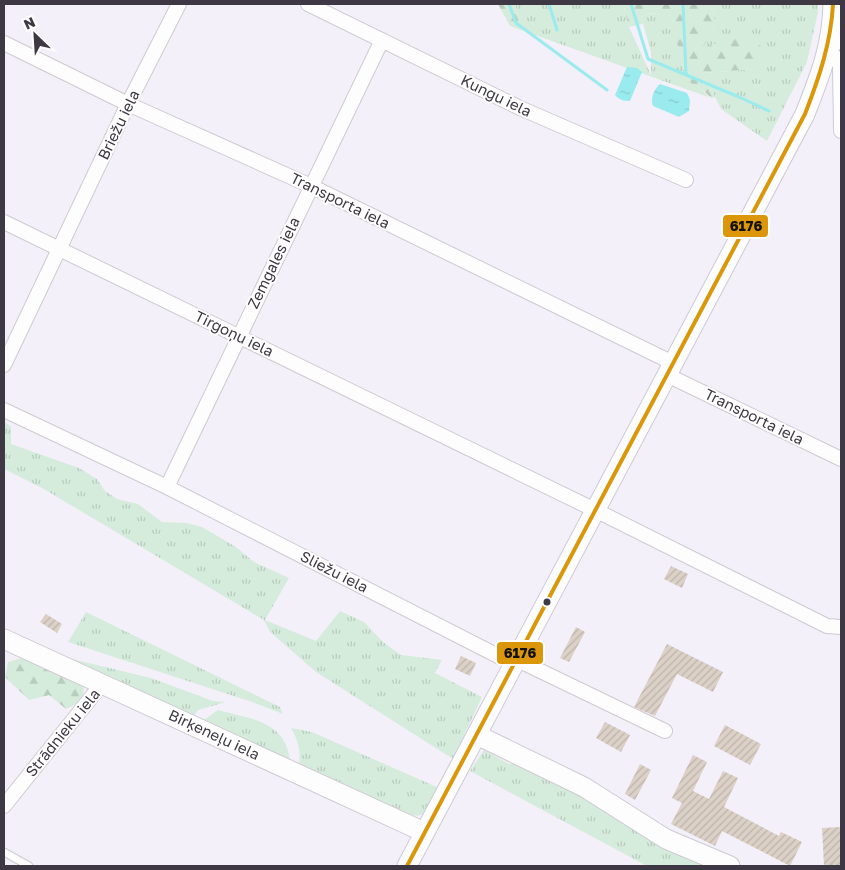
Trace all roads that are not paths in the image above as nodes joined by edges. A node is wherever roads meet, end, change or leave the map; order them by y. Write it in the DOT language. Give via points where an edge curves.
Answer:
graph roads {
  1 [pos="179,4"];
  2 [pos="308,4"];
  3 [pos="833,4"];
  4 [pos="382,40"];
  5 [pos="4,43"];
  6 [pos="835,44"];
  7 [pos="128,104"];
  8 [pos="841,131"];
  9 [pos="686,180"];
  10 [pos="311,186"];
  11 [pos="4,222"];
  12 [pos="60,248"];
  13 [pos="238,336"];
  14 [pos="4,365"];
  15 [pos="670,369"];
  16 [pos="4,410"];
  17 [pos="841,459"];
  18 [pos="166,487"];
  19 [pos="595,510"];
  20 [pos="841,627"];
  21 [pos="4,639"];
  22 [pos="516,662"];
  23 [pos="102,684"];
  24 [pos="665,731"];
  25 [pos="477,735"];
  26 [pos="7,797"];
  27 [pos="424,832"];
  28 [pos="4,852"];
  29 [pos="29,866"];
  30 [pos="407,866"];
  31 [pos="730,866"];
  1 -- 7 [label="street, Briežu iela"];
  2 -- 4 [label="street, Kungu iela"];
  3 -- 6 [label="street"];
  4 -- 9 [label="street, Kungu iela" via="520,108"];
  4 -- 10 [label="street, Zemgales iela"];
  5 -- 7 [label="street, Transporta iela"];
  6 -- 8 [label="street" via="840,65"];
  6 -- 15 [label="street" via="805,114"];
  7 -- 10 [label="street, Transporta iela"];
  7 -- 12 [label="street, Briežu iela"];
  10 -- 13 [label="street, Zemgales iela"];
  10 -- 15 [label="street, Transporta iela"];
  11 -- 12 [label="street, Tirgoņu iela"];
  12 -- 13 [label="street, Tirgoņu iela"];
  12 -- 14 [label="street, Briežu iela"];
  13 -- 18 [label="street, Zemgales iela"];
  13 -- 19 [label="street, Tirgoņu iela"];
  15 -- 17 [label="street, Transporta iela"];
  15 -- 19 [label="street"];
  16 -- 18 [label="street, Sliežu iela"];
  18 -- 22 [label="street, Sliežu iela" via="502,658"];
  19 -- 20 [label="street, Tirgoņu iela" via="827,626"];
  19 -- 22 [label="street"];
  21 -- 23 [label="street, Birķeneļu iela"];
  22 -- 24 [label="street, Sliežu iela"];
  22 -- 25 [label="street"];
  23 -- 26 [label="street, Strādnieku iela"];
  23 -- 27 [label="street, Birķeneļu iela"];
  25 -- 27 [label="street"];
  25 -- 31 [label="street" via="584,787 666,839"];
  27 -- 30 [label="street"];
  28 -- 29 [label="lane"];
}
